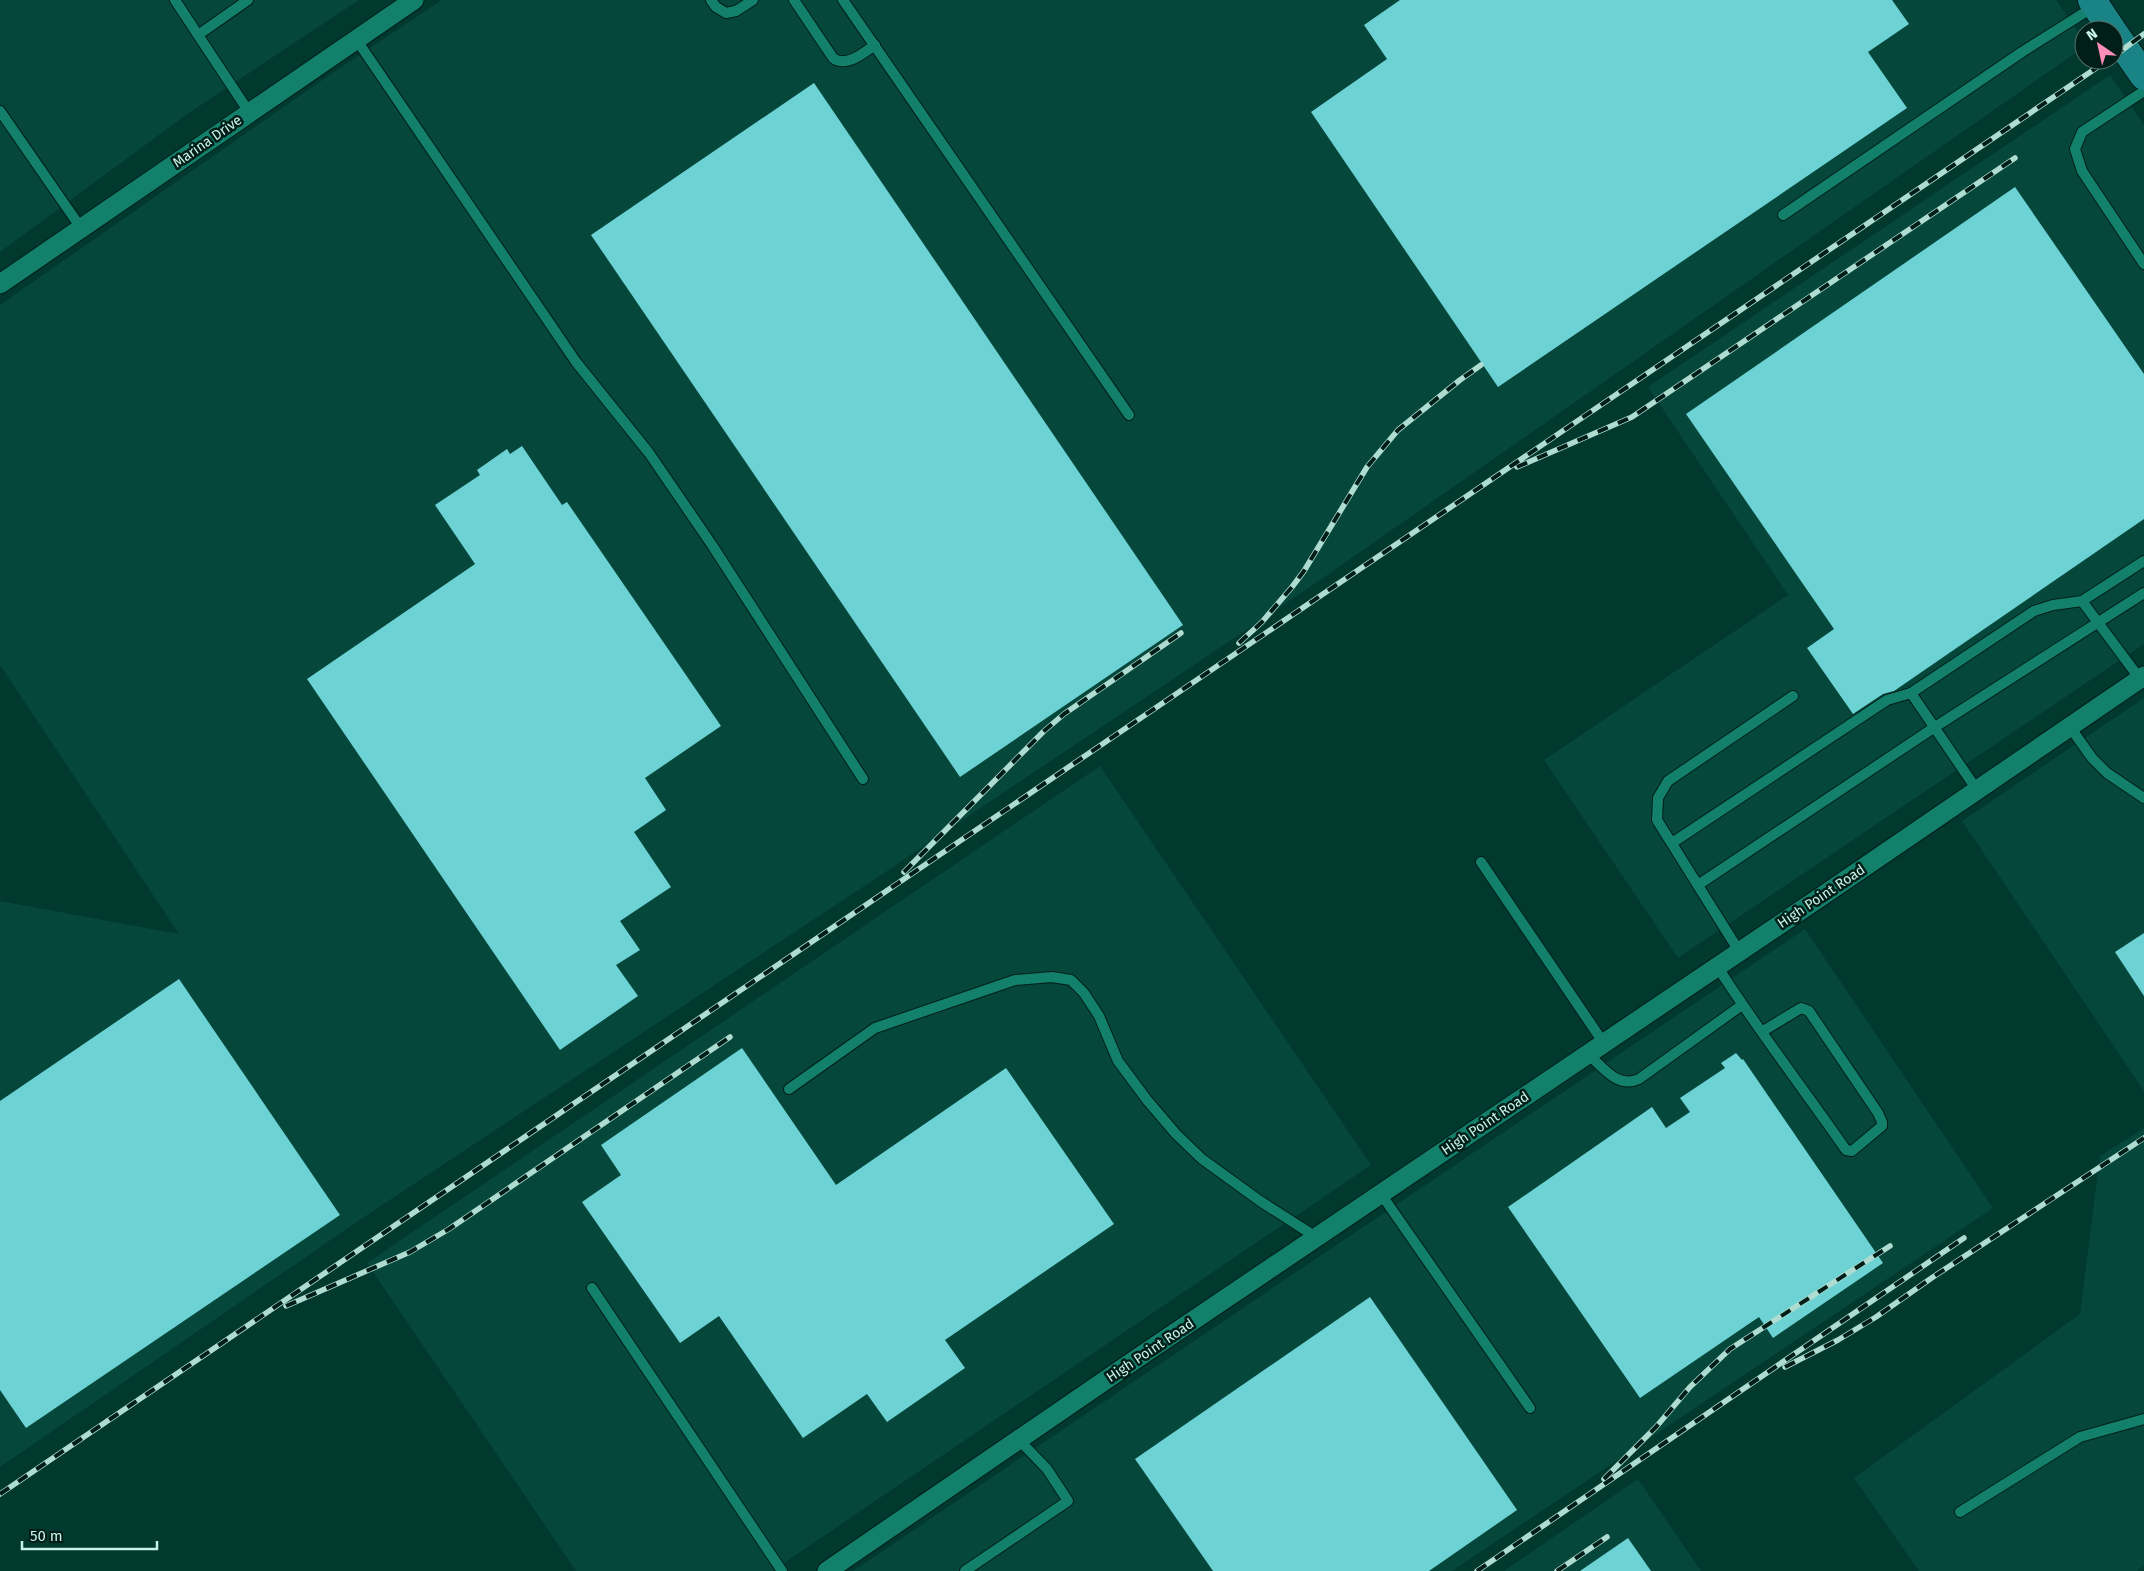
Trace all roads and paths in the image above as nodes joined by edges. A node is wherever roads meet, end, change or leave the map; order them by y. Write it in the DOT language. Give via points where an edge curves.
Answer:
graph roads {
  1 [pos="175,0"];
  2 [pos="248,0"];
  3 [pos="414,0"];
  4 [pos="711,0"];
  5 [pos="753,0"];
  6 [pos="794,0"];
  7 [pos="843,0"];
  8 [pos="2094,3"];
  9 [pos="2106,20"];
  10 [pos="198,35"];
  11 [pos="356,39"];
  12 [pos="875,45"];
  13 [pos="2124,47"];
  14 [pos="2144,76"];
  15 [pos="2144,90"];
  16 [pos="0,111"];
  17 [pos="249,112"];
  18 [pos="1783,215"];
  19 [pos="81,228"];
  20 [pos="2144,264"];
  21 [pos="0,284"];
  22 [pos="1129,415"];
  23 [pos="2144,561"];
  24 [pos="2144,593"];
  25 [pos="2082,601"];
  26 [pos="2098,623"];
  27 [pos="2142,677"];
  28 [pos="1912,693"];
  29 [pos="1793,696"];
  30 [pos="1935,727"];
  31 [pos="2070,727"];
  32 [pos="862,779"];
  33 [pos="2144,785"];
  34 [pos="1977,790"];
  35 [pos="2134,791"];
  36 [pos="2144,798"];
  37 [pos="1672,843"];
  38 [pos="1481,862"];
  39 [pos="1698,885"];
  40 [pos="1739,952"];
  41 [pos="1718,966"];
  42 [pos="1742,1005"];
  43 [pos="1763,1031"];
  44 [pos="1603,1042"];
  45 [pos="1587,1053"];
  46 [pos="789,1088"];
  47 [pos="1380,1194"];
  48 [pos="1316,1237"];
  49 [pos="592,1288"];
  50 [pos="1530,1408"];
  51 [pos="2144,1420"];
  52 [pos="1019,1440"];
  53 [pos="1960,1512"];
  54 [pos="782,1571"];
  55 [pos="827,1571"];
  56 [pos="966,1571"];
  1 -- 10 [label="lane"];
  2 -- 10 [label="lane"];
  3 -- 11 [label="street, Marina Drive"];
  4 -- 5 [label="lane" via="726,13 736,11"];
  6 -- 12 [label="lane" via="838,62 846,62"];
  7 -- 12 [label="lane"];
  8 -- 9 [label="main road"];
  8 -- 18 [label="lane"];
  10 -- 17 [label="lane"];
  11 -- 17 [label="street, Marina Drive"];
  11 -- 32 [label="lane" via="576,362 649,453 702,530"];
  12 -- 22 [label="lane"];
  13 -- 14 [label="main road"];
  15 -- 20 [label="lane" via="2082,132 2075,149 2082,171"];
  16 -- 19 [label="lane"];
  17 -- 19 [label="street, Marina Drive"];
  19 -- 21 [label="street, Marina Drive"];
  23 -- 25 [label="lane"];
  24 -- 26 [label="lane"];
  25 -- 26 [label="lane"];
  25 -- 28 [label="lane" via="2034,611"];
  26 -- 27 [label="lane"];
  26 -- 30 [label="lane"];
  27 -- 31 [label="street, High Point Road"];
  28 -- 30 [label="lane"];
  28 -- 37 [label="lane" via="1886,700"];
  29 -- 37 [label="lane" via="1668,781 1658,798 1657,820"];
  30 -- 34 [label="lane"];
  30 -- 39 [label="lane"];
  31 -- 34 [label="street, High Point Road"];
  31 -- 35 [label="lane" via="2092,758 2107,773"];
  33 -- 35 [label="lane"];
  34 -- 40 [label="street, High Point Road"];
  35 -- 36 [label="lane"];
  37 -- 39 [label="lane"];
  38 -- 44 [label="lane"];
  39 -- 40 [label="lane"];
  40 -- 41 [label="street, High Point Road"];
  41 -- 42 [label="lane"];
  41 -- 44 [label="street, High Point Road"];
  42 -- 43 [label="lane"];
  42 -- 45 [label="lane" via="1630,1083 1620,1082"];
  43 -- 43 [label="lane" via="1846,1150 1852,1151 1882,1126 1878,1113 1809,1011 1801,1008"];
  44 -- 45 [label="street, High Point Road"];
  45 -- 47 [label="street, High Point Road"];
  46 -- 48 [label="lane" via="875,1028 1015,980 1052,977 1071,980 1099,1016 1118,1060 1146,1100 1176,1134 1202,1159"];
  47 -- 48 [label="street, High Point Road"];
  47 -- 50 [label="lane"];
  48 -- 52 [label="street, High Point Road"];
  49 -- 54 [label="lane"];
  51 -- 53 [label="lane" via="2080,1437"];
  52 -- 55 [label="street, High Point Road"];
  52 -- 56 [label="lane" via="1047,1469 1068,1501"];
}
